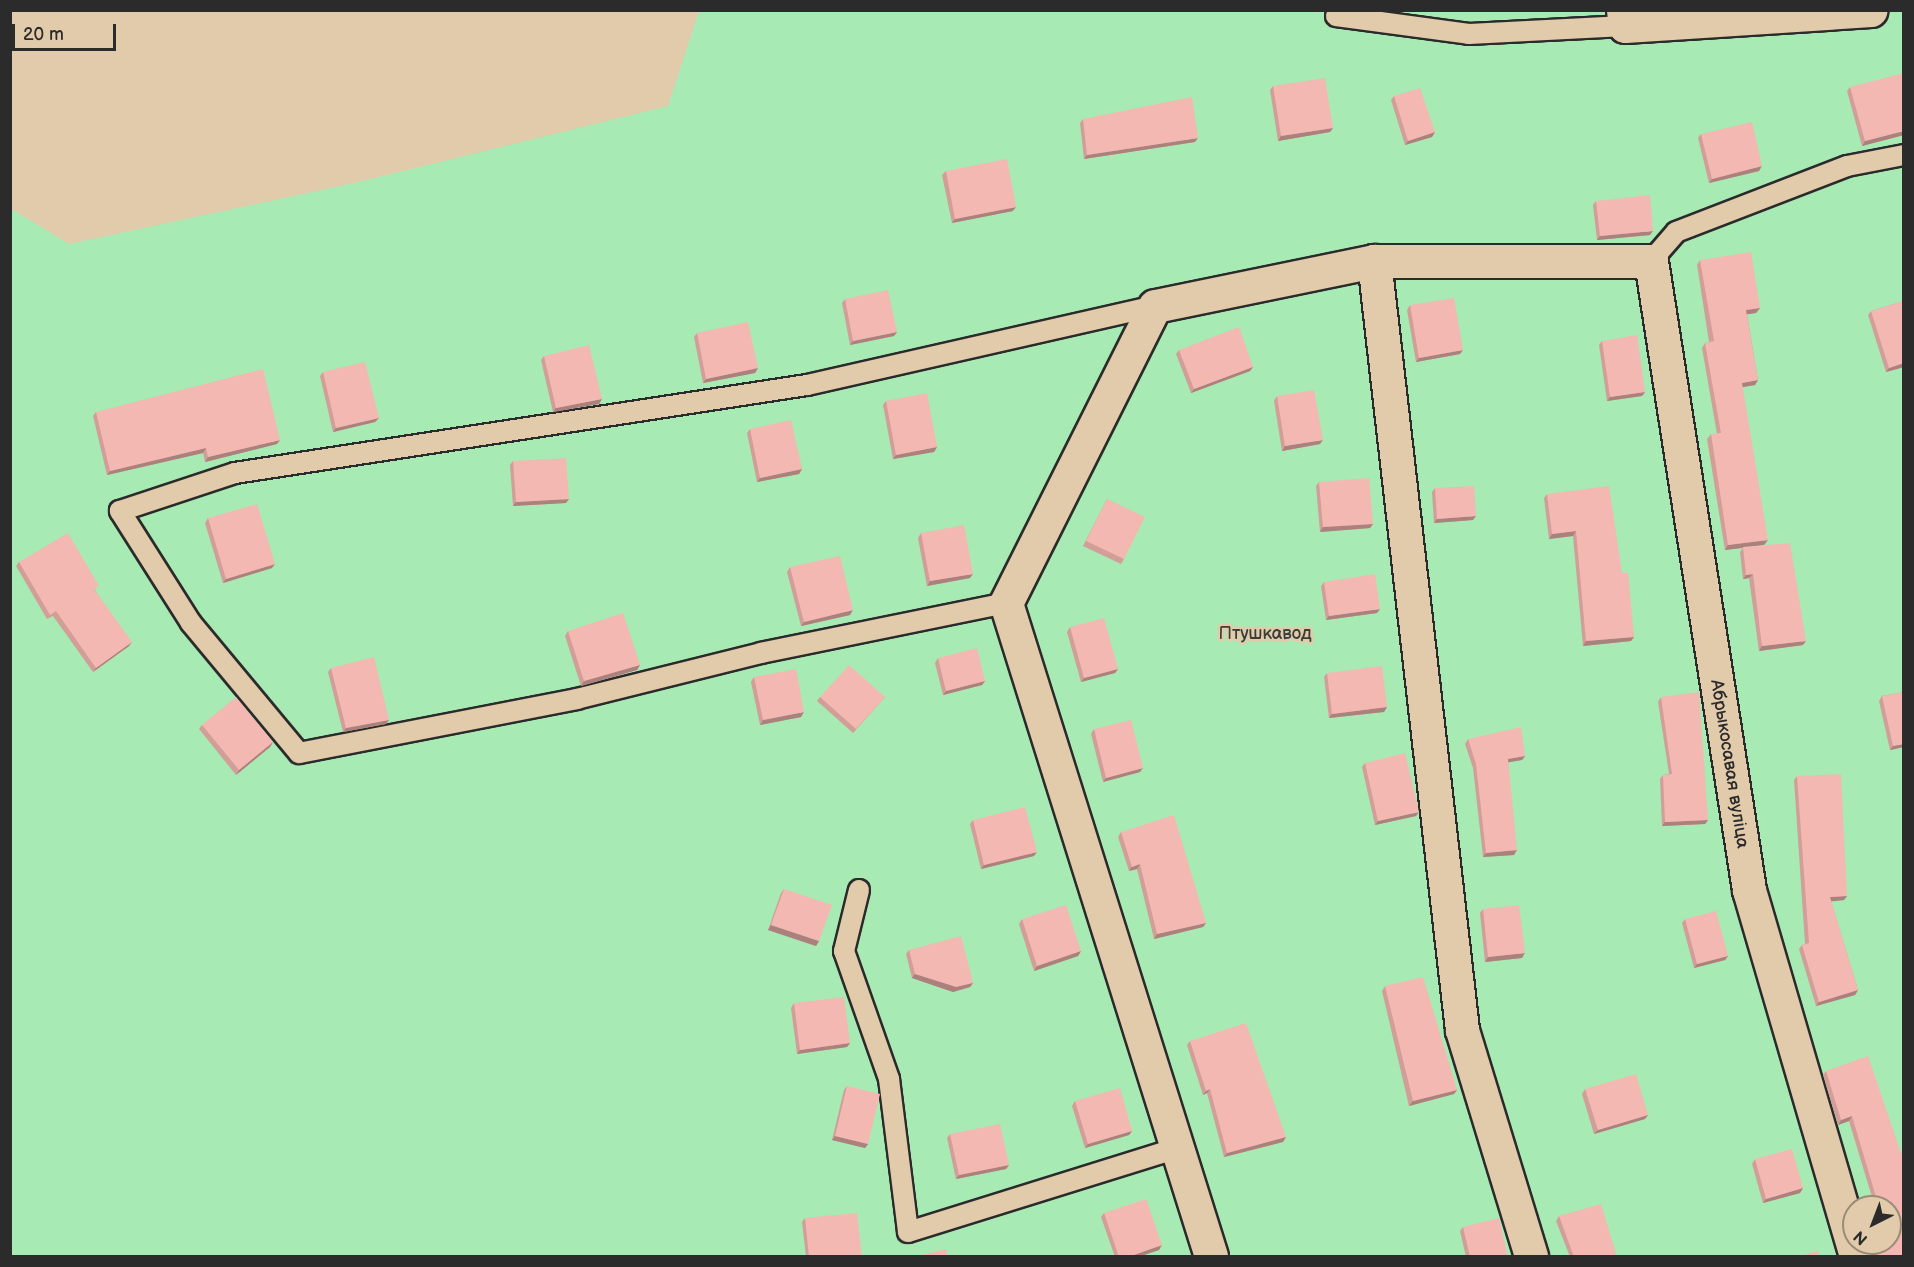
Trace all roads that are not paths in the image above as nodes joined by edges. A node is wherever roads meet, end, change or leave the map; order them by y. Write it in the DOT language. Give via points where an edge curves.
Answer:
graph roads {
  1 [pos="1870,10"];
  2 [pos="1336,16"];
  3 [pos="1624,18"];
  4 [pos="1904,155"];
  5 [pos="1374,261"];
  6 [pos="1651,261"];
  7 [pos="1155,306"];
  8 [pos="1006,603"];
  9 [pos="859,890"];
  10 [pos="1178,1148"];
  11 [pos="1211,1257"];
  12 [pos="1531,1257"];
  13 [pos="1856,1257"];
  1 -- 3 [label="street"];
  2 -- 3 [label="lane" via="1469,34"];
  4 -- 6 [label="lane" via="1847,166 1676,232"];
  5 -- 6 [label="street"];
  5 -- 7 [label="street"];
  5 -- 12 [label="street" via="1462,1030"];
  6 -- 13 [label="street, Абрыкосавая вуліца" via="1749,890"];
  7 -- 8 [label="street"];
  7 -- 8 [label="lane" via="807,385 235,473 120,511 191,623 300,753 577,699 761,653"];
  8 -- 10 [label="street"];
  9 -- 10 [label="lane" via="844,951 890,1079 908,1232"];
  10 -- 11 [label="street"];
}
